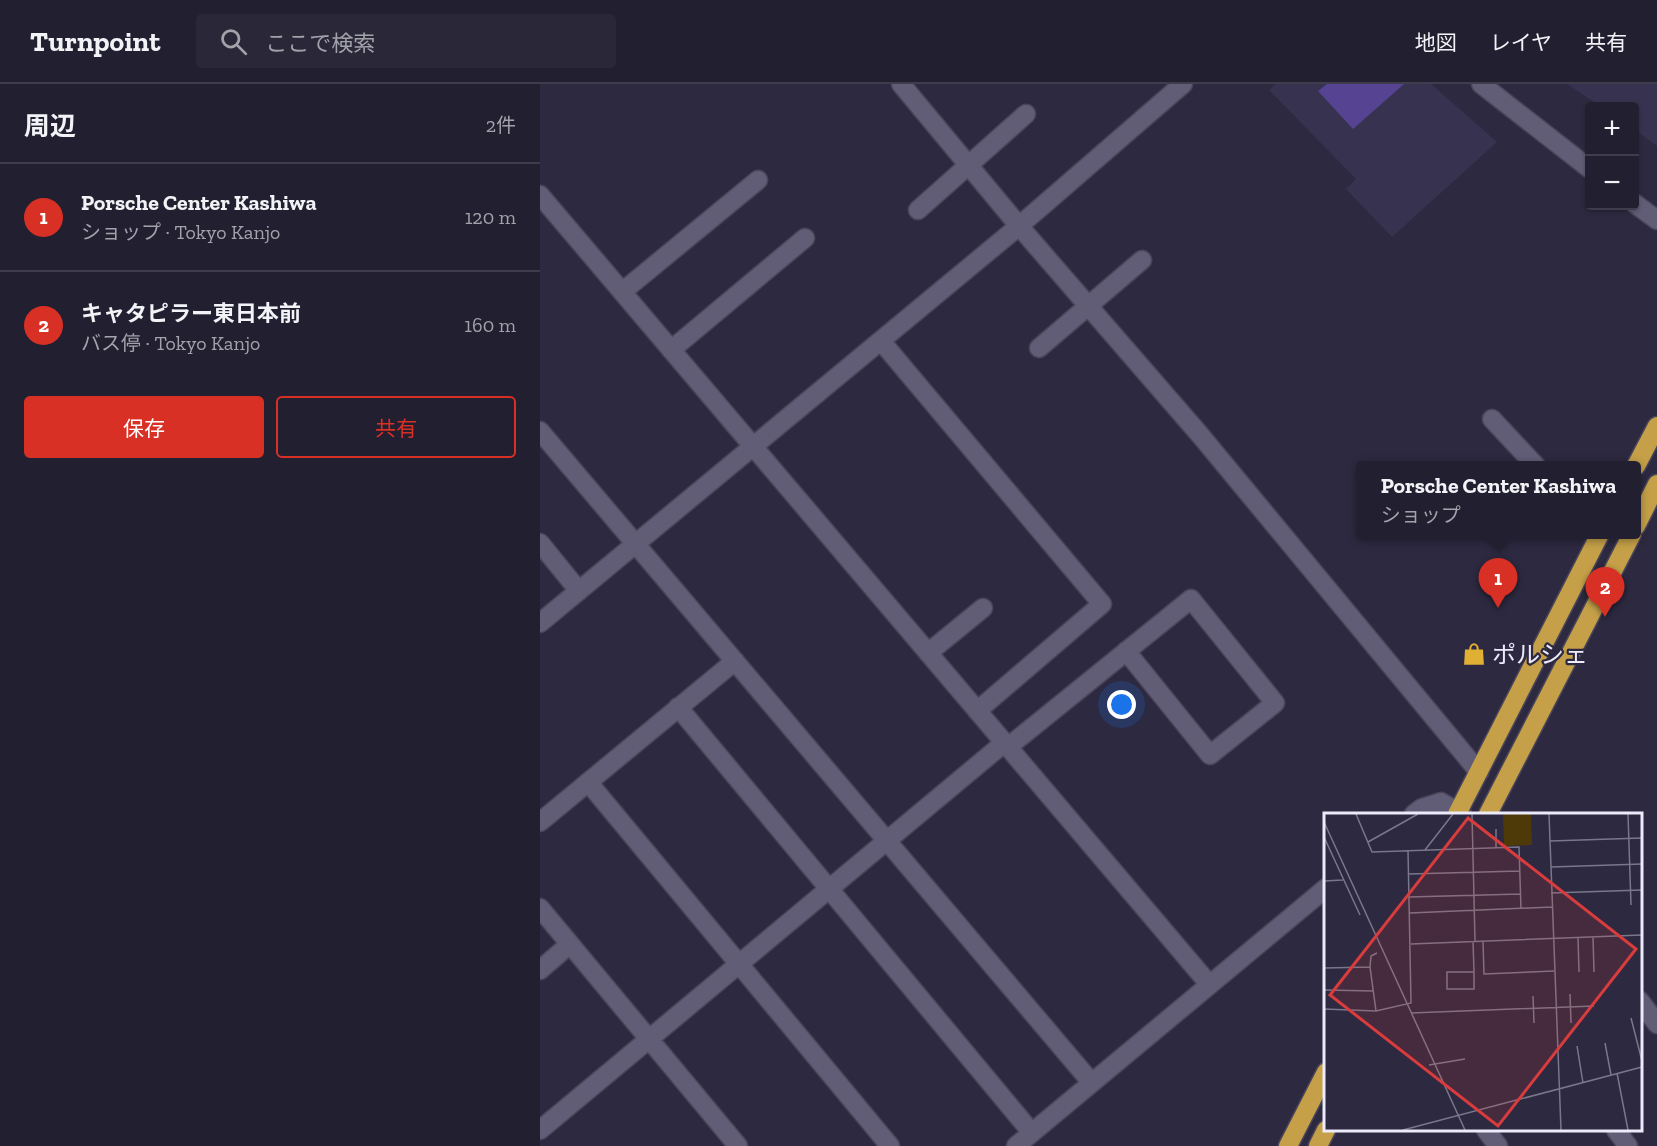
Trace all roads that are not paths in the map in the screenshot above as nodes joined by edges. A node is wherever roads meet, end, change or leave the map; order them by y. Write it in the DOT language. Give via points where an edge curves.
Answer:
graph roads {
  1 [pos="901,84"];
  2 [pos="1183,84"];
  3 [pos="1481,84"];
  4 [pos="1026,114"];
  5 [pos="968,165"];
  6 [pos="1585,165"];
  7 [pos="758,180"];
  8 [pos="540,195"];
  9 [pos="1639,206"];
  10 [pos="918,210"];
  11 [pos="1657,220"];
  12 [pos="1019,226"];
  13 [pos="805,238"];
  14 [pos="1142,260"];
  15 [pos="622,292"];
  16 [pos="1088,306"];
  17 [pos="881,341"];
  18 [pos="1039,348"];
  19 [pos="671,350"];
  20 [pos="1492,419"];
  21 [pos="1657,426"];
  22 [pos="540,430"];
  23 [pos="753,447"];
  24 [pos="1532,461"];
  25 [pos="1639,461"];
  26 [pos="1657,484"];
  27 [pos="1641,512"];
  28 [pos="1597,539"];
  29 [pos="1626,539"];
  30 [pos="540,543"];
  31 [pos="635,544"];
  32 [pos="579,591"];
  33 [pos="983,608"];
  34 [pos="540,623"];
  35 [pos="1126,651"];
  36 [pos="928,653"];
  37 [pos="735,661"];
  38 [pos="678,707"];
  39 [pos="977,711"];
  40 [pos="1006,745"];
  41 [pos="1479,772"];
  42 [pos="588,782"];
  43 [pos="1415,813"];
  44 [pos="1458,813"];
  45 [pos="1459,813"];
  46 [pos="1488,813"];
  47 [pos="540,822"];
  48 [pos="887,841"];
  49 [pos="829,890"];
  50 [pos="1324,890"];
  51 [pos="540,908"];
  52 [pos="570,944"];
  53 [pos="740,965"];
  54 [pos="540,970"];
  55 [pos="1209,984"];
  56 [pos="1642,1002"];
  57 [pos="1657,1023"];
  58 [pos="650,1040"];
  59 [pos="1324,1076"];
  60 [pos="1091,1082"];
  61 [pos="540,1130"];
  62 [pos="1326,1131"];
  63 [pos="1487,1131"];
  64 [pos="1617,1131"];
  65 [pos="1032,1133"];
  66 [pos="738,1146"];
  67 [pos="890,1146"];
  68 [pos="1016,1146"];
  69 [pos="1288,1146"];
  70 [pos="1318,1146"];
  71 [pos="1498,1146"];
  72 [pos="1629,1146"];
  1 -- 5 [label="street"];
  2 -- 12 [label="street"];
  3 -- 6 [label="street"];
  4 -- 5 [label="street"];
  5 -- 10 [label="street"];
  5 -- 12 [label="street"];
  7 -- 15 [label="street"];
  8 -- 15 [label="street"];
  9 -- 11 [label="street"];
  12 -- 16 [label="street"];
  12 -- 17 [label="street"];
  13 -- 19 [label="street"];
  14 -- 16 [label="street"];
  15 -- 19 [label="street"];
  16 -- 18 [label="street"];
  16 -- 41 [label="street" via="1201,436"];
  17 -- 23 [label="street"];
  17 -- 39 [label="street" via="1102,604"];
  19 -- 23 [label="street"];
  20 -- 24 [label="street"];
  21 -- 25 [label="highway"];
  22 -- 31 [label="street"];
  23 -- 31 [label="street"];
  23 -- 36 [label="street"];
  26 -- 27 [label="highway"];
  28 -- 41 [label="highway"];
  29 -- 46 [label="highway"];
  30 -- 32 [label="street"];
  31 -- 32 [label="street"];
  31 -- 37 [label="street"];
  32 -- 34 [label="street"];
  33 -- 36 [label="street"];
  35 -- 35 [label="street" via="1210,755 1275,703 1191,599"];
  35 -- 40 [label="street"];
  36 -- 39 [label="street"];
  37 -- 38 [label="street"];
  37 -- 48 [label="street"];
  38 -- 42 [label="street"];
  38 -- 49 [label="street"];
  39 -- 40 [label="street"];
  40 -- 48 [label="street"];
  40 -- 55 [label="street"];
  41 -- 45 [label="highway"];
  42 -- 47 [label="street"];
  42 -- 53 [label="street"];
  43 -- 44 [label="street" via="1441,802"];
  48 -- 49 [label="street"];
  48 -- 60 [label="street"];
  49 -- 53 [label="street"];
  49 -- 65 [label="street"];
  50 -- 55 [label="street"];
  51 -- 52 [label="street"];
  52 -- 54 [label="street"];
  52 -- 58 [label="street"];
  53 -- 58 [label="street"];
  53 -- 67 [label="street"];
  55 -- 60 [label="street"];
  56 -- 57 [label="street"];
  58 -- 61 [label="street"];
  58 -- 66 [label="street"];
  59 -- 69 [label="highway"];
  60 -- 65 [label="street"];
  62 -- 70 [label="highway"];
  63 -- 71 [label="street"];
  64 -- 72 [label="street"];
  65 -- 68 [label="street"];
}
